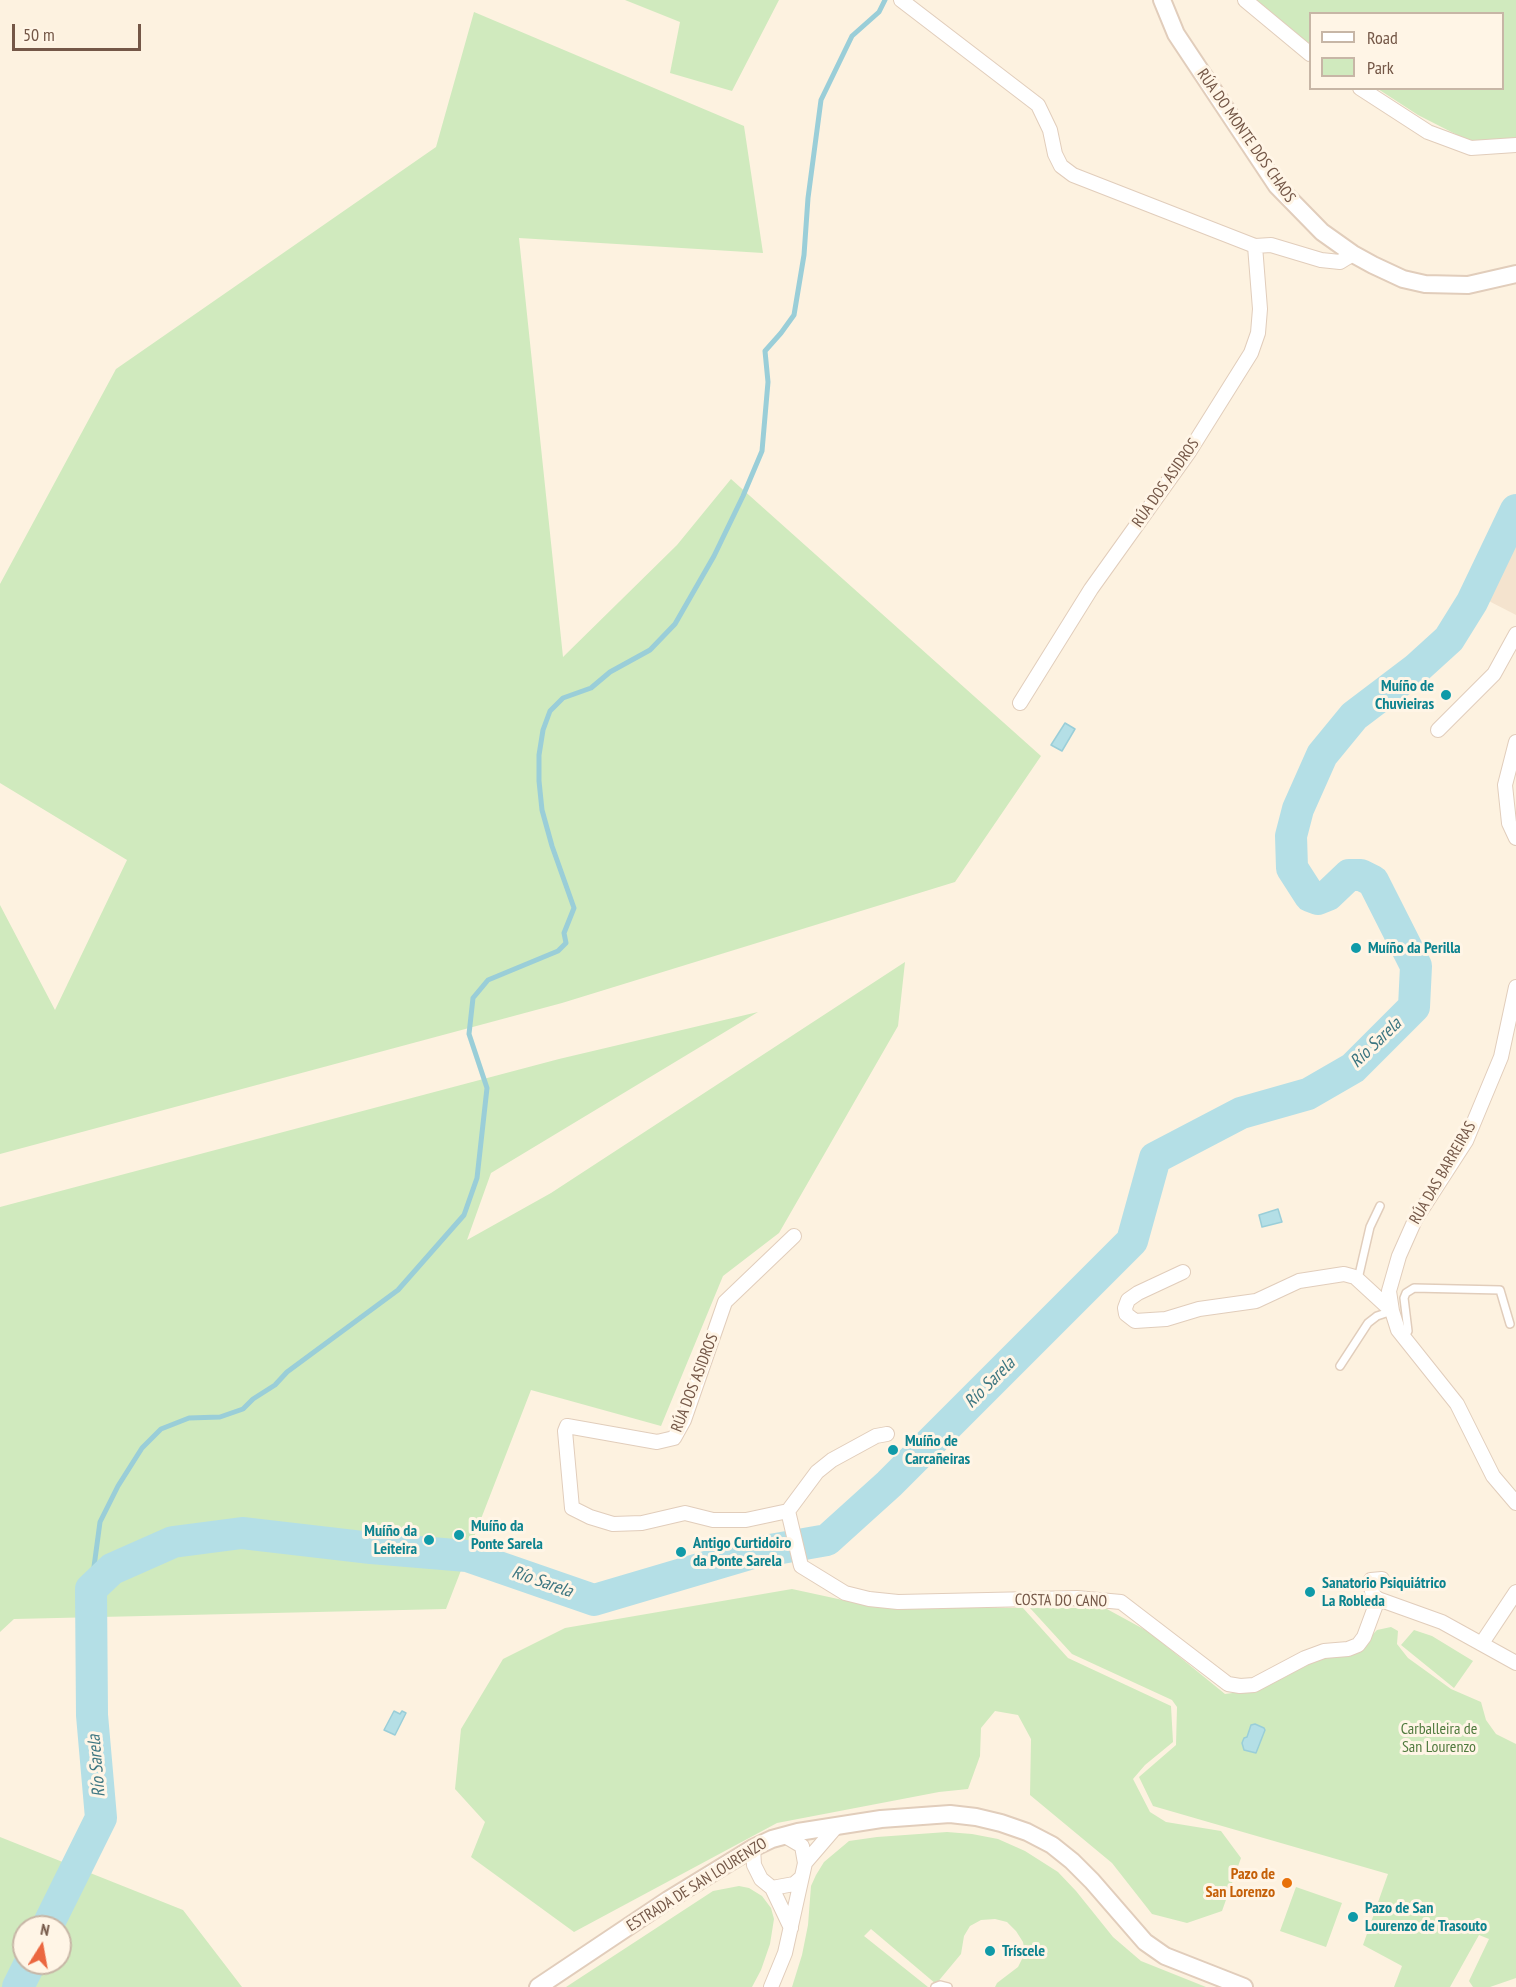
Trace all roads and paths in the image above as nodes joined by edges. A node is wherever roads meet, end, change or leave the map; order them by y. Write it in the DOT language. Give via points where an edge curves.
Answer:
graph roads {
  1 [pos="901,0"];
  2 [pos="1162,0"];
  3 [pos="1245,0"];
  4 [pos="1309,52"];
  5 [pos="1363,90"];
  6 [pos="1516,145"];
  7 [pos="1254,246"];
  8 [pos="1353,254"];
  9 [pos="1516,274"];
  10 [pos="1516,634"];
  11 [pos="1020,703"];
  12 [pos="1438,730"];
  13 [pos="1516,742"];
  14 [pos="1516,838"];
  15 [pos="1516,987"];
  16 [pos="1510,1040"];
  17 [pos="1380,1206"];
  18 [pos="794,1236"];
  19 [pos="1183,1272"];
  20 [pos="1358,1279"];
  21 [pos="1392,1311"];
  22 [pos="1510,1324"];
  23 [pos="1404,1339"];
  24 [pos="1340,1366"];
  25 [pos="887,1434"];
  26 [pos="1516,1503"];
  27 [pos="789,1514"];
  28 [pos="1382,1579"];
  29 [pos="1516,1592"];
  30 [pos="1378,1599"];
  31 [pos="1482,1643"];
  32 [pos="1516,1663"];
  33 [pos="836,1827"];
  34 [pos="785,1836"];
  35 [pos="753,1848"];
  36 [pos="804,1870"];
  37 [pos="772,1888"];
  38 [pos="791,1928"];
  39 [pos="538,1987"];
  40 [pos="771,1987"];
  41 [pos="935,1987"];
  42 [pos="948,1987"];
  43 [pos="1244,1987"];
  1 -- 7 [label="street" via="1038,105 1050,130 1055,154 1073,175"];
  2 -- 8 [label="street, RÚA DO MONTE DOS CHAOS" via="1176,34 1277,186 1322,232"];
  3 -- 4 [label="street"];
  5 -- 6 [label="street" via="1428,132 1471,148"];
  7 -- 8 [label="street" via="1271,245 1340,262"];
  7 -- 11 [label="street, RÚA DOS ASIDROS" via="1260,309 1251,353 1190,452 1085,597"];
  8 -- 9 [label="street, RÚA DO MONTE DOS CHAOS" via="1403,279 1425,284 1468,285"];
  10 -- 12 [label="street" via="1494,674"];
  13 -- 14 [label="street" via="1505,785 1509,823"];
  15 -- 16 [label="street, RÚA DAS BARREIRAS"];
  16 -- 21 [label="street, RÚA DAS BARREIRAS" via="1466,1141 1415,1220 1399,1256 1389,1290"];
  17 -- 20 [label="lane" via="1370,1227"];
  18 -- 27 [label="street, RÚA DOS ASIDROS" via="725,1302 684,1420 674,1438 657,1442 567,1426 565,1431 572,1508 590,1517 613,1524 642,1523 685,1513 713,1520"];
  19 -- 20 [label="street" via="1128,1300 1126,1314 1136,1321 1166,1319 1256,1301 1299,1281 1331,1274"];
  20 -- 21 [label="street"];
  21 -- 23 [label="street"];
  21 -- 24 [label="lane" via="1368,1323"];
  22 -- 23 [label="lane" via="1500,1290 1414,1288 1404,1298 1408,1331"];
  23 -- 26 [label="street" via="1456,1404 1493,1476"];
  25 -- 27 [label="street" via="832,1460 817,1473"];
  27 -- 30 [label="street, COSTA DO CANO" via="801,1566 845,1593 898,1602 1077,1598 1121,1602 1228,1684 1240,1686 1254,1685 1315,1655 1358,1645"];
  28 -- 30 [label="street, COSTA DO CANO" via="1371,1580 1370,1584"];
  29 -- 31 [label="street"];
  30 -- 31 [label="street" via="1442,1622"];
  31 -- 32 [label="street"];
  33 -- 34 [label="street, ESTRADA DE SAN LOURENZO"];
  33 -- 36 [label="street"];
  33 -- 43 [label="street, ESTRADA DE SAN LOURENZO" via="950,1814 1027,1832 1072,1861 1145,1942 1165,1956"];
  34 -- 35 [label="street, ESTRADA DE SAN LOURENZO"];
  34 -- 36 [label="street" via="802,1846"];
  35 -- 37 [label="street" via="754,1865 761,1879"];
  35 -- 39 [label="street, ESTRADA DE SAN LOURENZO"];
  36 -- 37 [label="street" via="794,1884"];
  36 -- 38 [label="street"];
  37 -- 38 [label="street"];
  38 -- 40 [label="street"];
  41 -- 42 [label="lane"];
}
